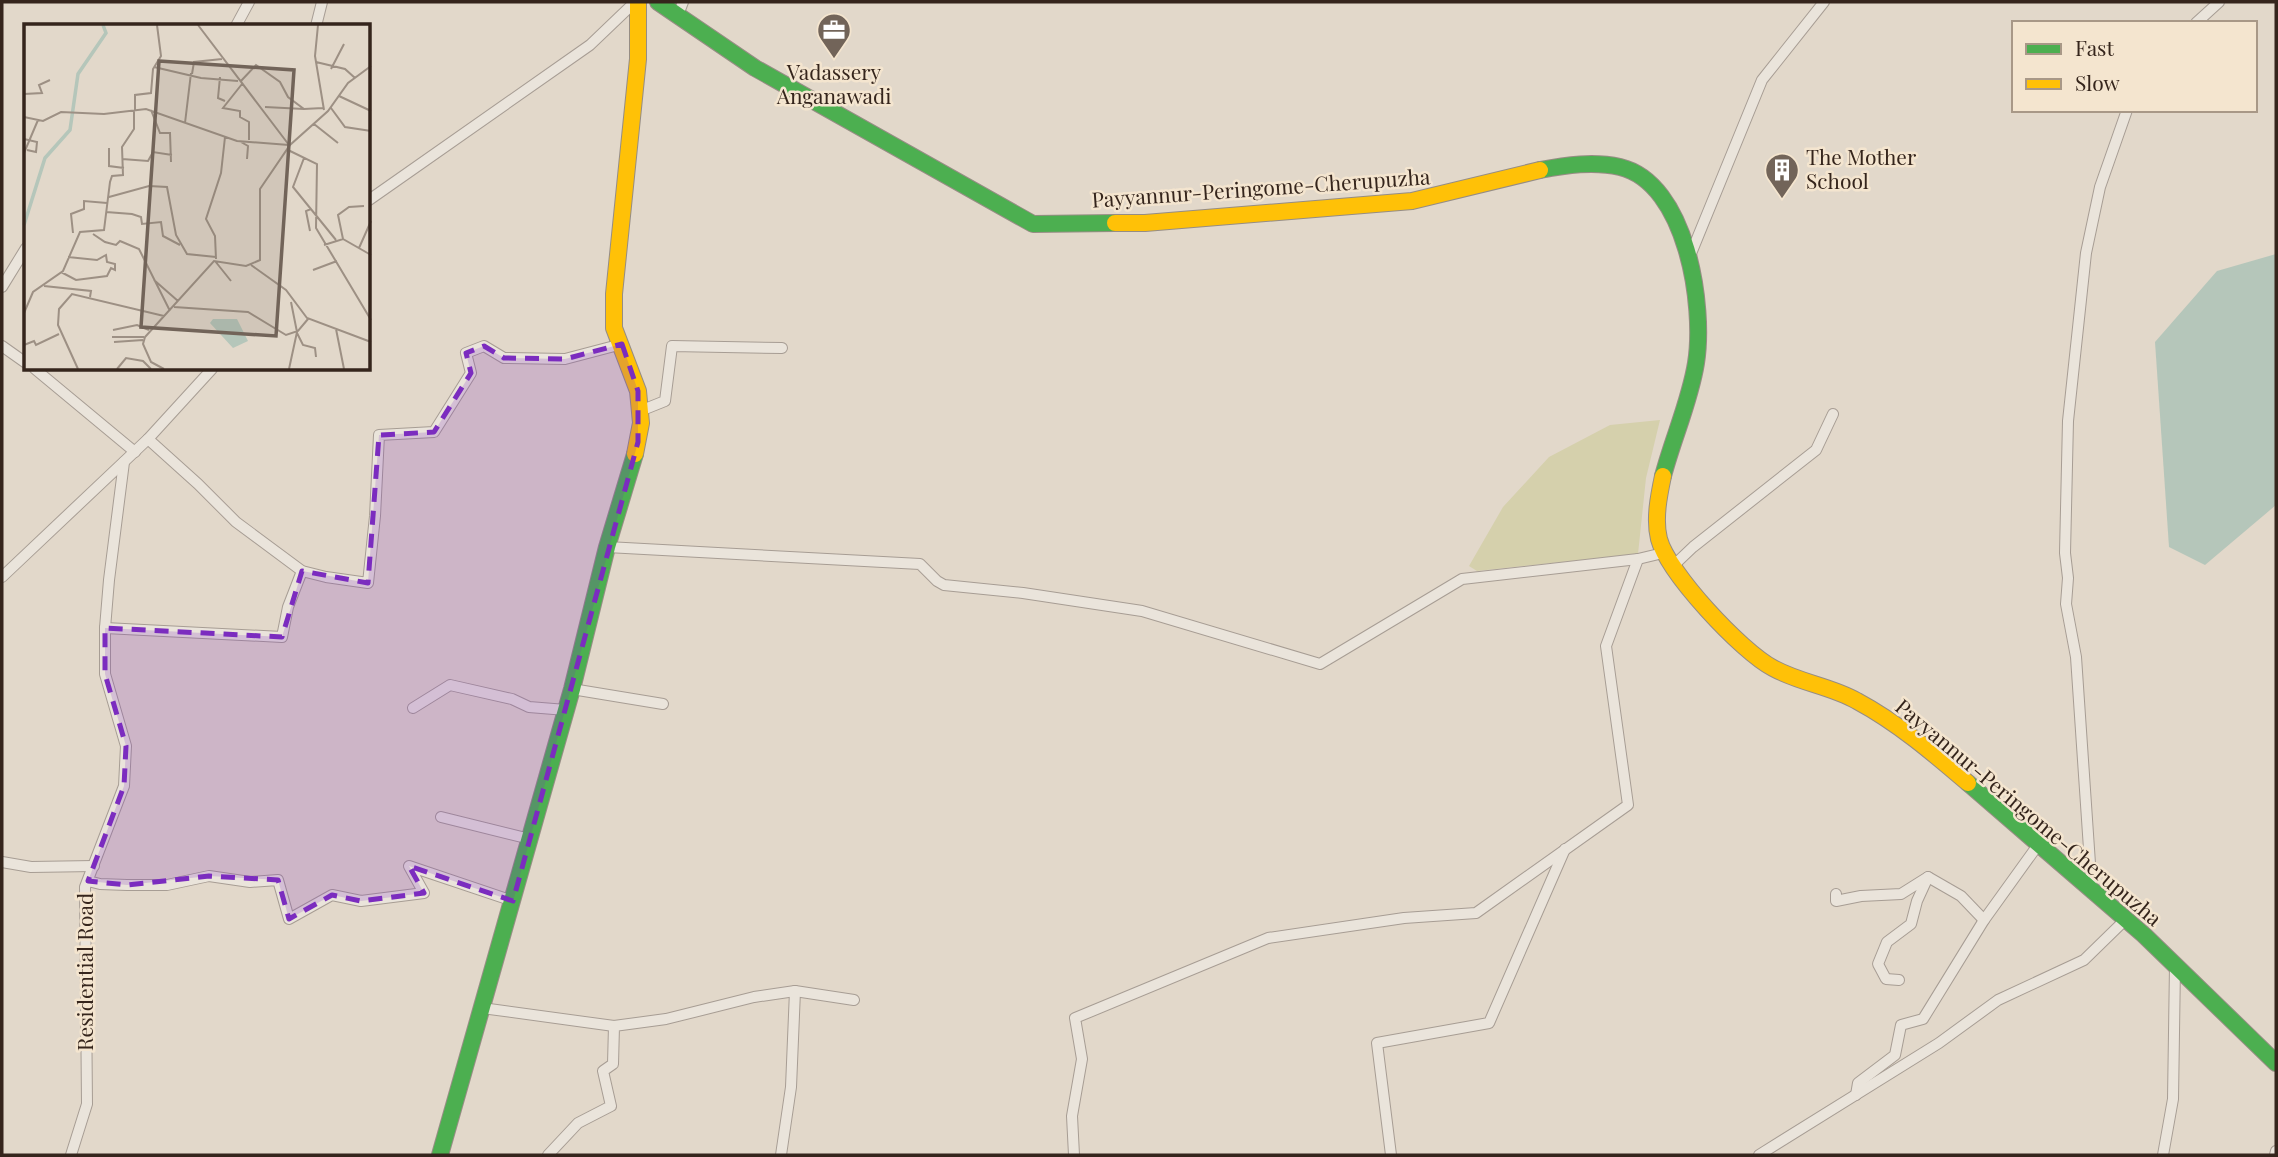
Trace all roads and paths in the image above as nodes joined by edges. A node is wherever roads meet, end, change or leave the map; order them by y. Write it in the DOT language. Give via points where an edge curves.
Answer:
graph roads {
  1 [pos="249,2"];
  2 [pos="322,2"];
  3 [pos="636,2"];
  4 [pos="658,2"];
  5 [pos="1824,2"];
  6 [pos="2219,2"];
  7 [pos="680,9"];
  8 [pos="2198,21"];
  9 [pos="237,24"];
  10 [pos="316,24"];
  11 [pos="2126,112"];
  12 [pos="371,199"];
  13 [pos="24,251"];
  14 [pos="1690,256"];
  15 [pos="2,287"];
  16 [pos="622,344"];
  17 [pos="2,346"];
  18 [pos="782,348"];
  19 [pos="24,362"];
  20 [pos="37,371"];
  21 [pos="210,371"];
  22 [pos="640,411"];
  23 [pos="1833,414"];
  24 [pos="148,439"];
  25 [pos="135,452"];
  26 [pos="124,462"];
  27 [pos="607,547"];
  28 [pos="1663,553"];
  29 [pos="1638,559"];
  30 [pos="1672,567"];
  31 [pos="302,572"];
  32 [pos="2,577"];
  33 [pos="105,628"];
  34 [pos="572,689"];
  35 [pos="663,704"];
  36 [pos="413,708"];
  37 [pos="566,710"];
  38 [pos="441,817"];
  39 [pos="530,839"];
  40 [pos="2038,845"];
  41 [pos="1565,849"];
  42 [pos="2,862"];
  43 [pos="94,866"];
  44 [pos="1928,877"];
  45 [pos="88,881"];
  46 [pos="2092,893"];
  47 [pos="1836,894"];
  48 [pos="513,901"];
  49 [pos="1983,920"];
  50 [pos="2125,920"];
  51 [pos="2175,966"];
  52 [pos="1899,980"];
  53 [pos="795,991"];
  54 [pos="854,1000"];
  55 [pos="482,1009"];
  56 [pos="614,1026"];
  57 [pos="2276,1063"];
  58 [pos="1856,1095"];
  59 [pos="71,1155"];
  60 [pos="440,1155"];
  61 [pos="548,1155"];
  62 [pos="781,1155"];
  63 [pos="1074,1155"];
  64 [pos="1391,1155"];
  65 [pos="1759,1155"];
  66 [pos="2163,1155"];
  1 -- 9 [label="street"];
  2 -- 10 [label="street"];
  3 -- 12 [label="street" via="590,45"];
  3 -- 16 [label="main road" via="638,59 614,294 614,328"];
  4 -- 7 [label="main road, Payyannur-Peringome-Cherupuzha"];
  5 -- 14 [label="street" via="1762,80"];
  6 -- 8 [label="street"];
  7 -- 14 [label="main road, Payyannur-Peringome-Cherupuzha" via="755,68 1033,224 1144,223 1412,201 1524,172 1618,166 1642,176 1658,192"];
  11 -- 46 [label="street" via="2100,187 2086,253 2068,421 2066,604 2076,657"];
  13 -- 15 [label="street"];
  14 -- 28 [label="main road, Payyannur-Peringome-Cherupuzha" via="1697,298 1696,363 1665,468 1657,524"];
  16 -- 22 [label="main road"];
  16 -- 31 [label="street" via="565,359 504,358 484,346 466,353 471,373 434,432 379,435 368,583"];
  17 -- 19 [label="street"];
  18 -- 22 [label="street" via="672,346 665,401"];
  20 -- 25 [label="street"];
  21 -- 24 [label="street"];
  22 -- 27 [label="main road" via="638,442"];
  23 -- 30 [label="street" via="1816,450"];
  24 -- 25 [label="street"];
  24 -- 31 [label="street" via="236,522"];
  25 -- 26 [label="street"];
  26 -- 32 [label="street"];
  26 -- 33 [label="street, Residential Road"];
  27 -- 29 [label="street" via="920,564 944,584 1142,611 1320,664 1462,579"];
  27 -- 34 [label="main road"];
  28 -- 29 [label="street"];
  28 -- 30 [label="main road, Payyannur-Peringome-Cherupuzha"];
  29 -- 41 [label="street" via="1606,646 1628,805"];
  30 -- 40 [label="main road, Payyannur-Peringome-Cherupuzha" via="1752,656 1879,714"];
  31 -- 33 [label="street" via="282,637"];
  33 -- 43 [label="street, Residential Road" via="105,674 126,746 124,786"];
  34 -- 35 [label="street"];
  34 -- 37 [label="main road"];
  36 -- 37 [label="street" via="450,685 529,707"];
  37 -- 39 [label="main road"];
  38 -- 39 [label="street"];
  39 -- 48 [label="main road"];
  40 -- 46 [label="main road, Payyannur-Peringome-Cherupuzha"];
  40 -- 49 [label="street"];
  41 -- 63 [label="street" via="1476,913 1404,918 1268,938 1075,1018 1082,1059 1072,1116"];
  41 -- 64 [label="street" via="1489,1023 1377,1043"];
  42 -- 43 [label="street" via="31,867"];
  43 -- 45 [label="street, Residential Road"];
  44 -- 47 [label="street" via="1901,894 1836,901"];
  44 -- 49 [label="street" via="1961,896"];
  44 -- 52 [label="street" via="1911,924 1887,942 1878,964 1886,979"];
  45 -- 48 [label="street" via="167,885 208,876 250,882 278,880 289,919 332,895 361,901 424,893 409,866"];
  45 -- 59 [label="street, Residential Road" via="84,914 87,1104"];
  46 -- 50 [label="main road, Payyannur-Peringome-Cherupuzha"];
  48 -- 55 [label="main road"];
  49 -- 58 [label="street" via="1923,1019 1901,1025 1895,1055 1858,1083"];
  50 -- 51 [label="main road, Payyannur-Peringome-Cherupuzha"];
  50 -- 58 [label="street" via="2084,960 1997,1000"];
  51 -- 57 [label="main road, Payyannur-Peringome-Cherupuzha"];
  51 -- 66 [label="street" via="2173,1099"];
  53 -- 54 [label="street"];
  53 -- 56 [label="street"];
  53 -- 62 [label="street" via="791,1087"];
  55 -- 56 [label="street"];
  55 -- 60 [label="main road"];
  56 -- 61 [label="street" via="613,1064 603,1071 611,1106 578,1123"];
  58 -- 65 [label="street"];
}
